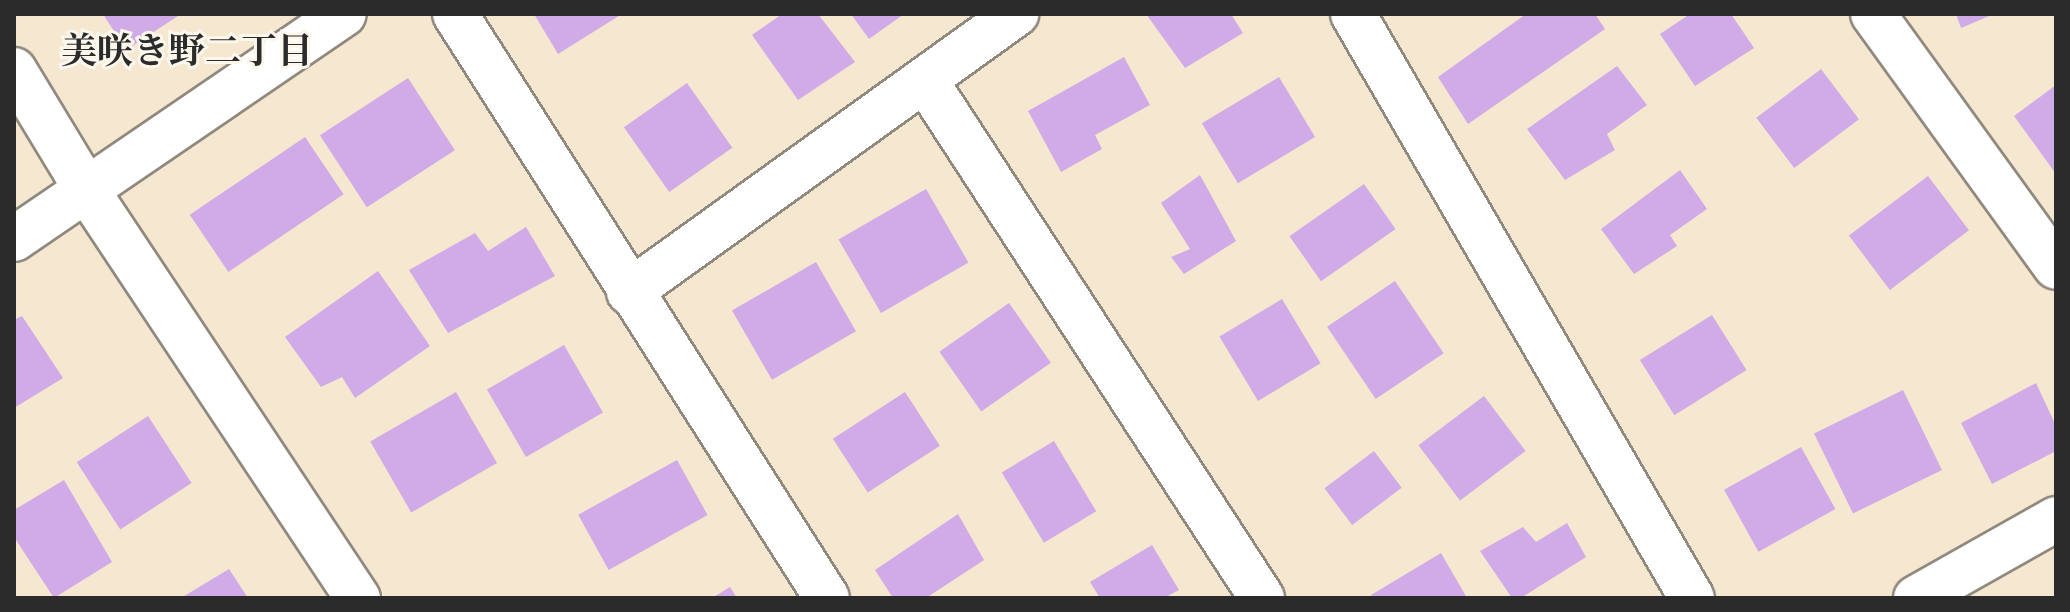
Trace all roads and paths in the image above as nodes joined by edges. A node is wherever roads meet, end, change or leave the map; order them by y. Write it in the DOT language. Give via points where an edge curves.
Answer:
graph roads {
  1 [pos="344,14"];
  2 [pos="455,14"];
  3 [pos="1016,14"];
  4 [pos="1353,14"];
  5 [pos="1873,14"];
  6 [pos="14,70"];
  7 [pos="925,80"];
  8 [pos="88,192"];
  9 [pos="14,239"];
  10 [pos="2056,267"];
  11 [pos="629,292"];
  12 [pos="2056,519"];
  13 [pos="358,598"];
  14 [pos="827,598"];
  15 [pos="1262,598"];
  16 [pos="1692,598"];
  17 [pos="1916,598"];
  1 -- 8 [label="street"];
  2 -- 11 [label="street"];
  3 -- 7 [label="street"];
  4 -- 16 [label="street"];
  5 -- 10 [label="street"];
  6 -- 8 [label="street"];
  7 -- 11 [label="street"];
  7 -- 15 [label="street"];
  8 -- 9 [label="street"];
  8 -- 13 [label="street"];
  11 -- 14 [label="street"];
  12 -- 17 [label="street"];
}
